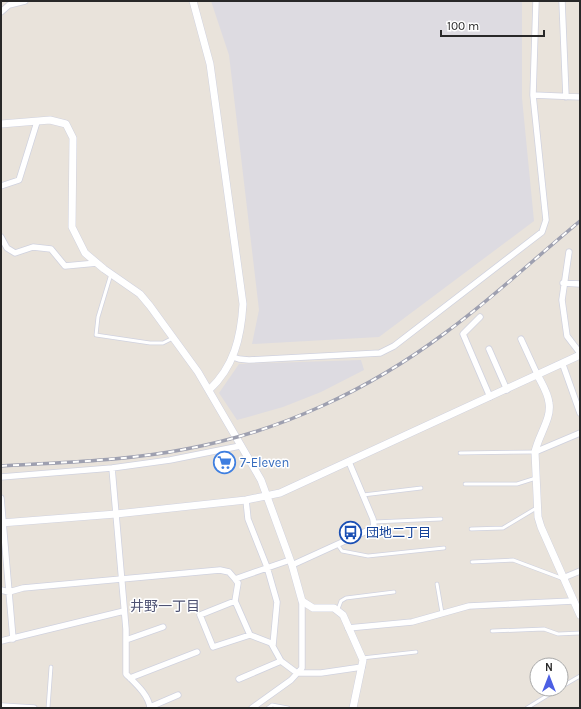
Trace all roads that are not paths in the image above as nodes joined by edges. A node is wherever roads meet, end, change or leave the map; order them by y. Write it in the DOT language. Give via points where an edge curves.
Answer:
graph roads {
  1 [pos="25,1"];
  2 [pos="193,1"];
  3 [pos="536,1"];
  4 [pos="562,1"];
  5 [pos="1,3"];
  6 [pos="3,10"];
  7 [pos="533,95"];
  8 [pos="566,97"];
  9 [pos="580,97"];
  10 [pos="37,122"];
  11 [pos="1,124"];
  12 [pos="1,186"];
  13 [pos="1,237"];
  14 [pos="568,252"];
  15 [pos="97,263"];
  16 [pos="111,274"];
  17 [pos="563,283"];
  18 [pos="580,284"];
  19 [pos="480,317"];
  20 [pos="173,338"];
  21 [pos="521,339"];
  22 [pos="489,349"];
  23 [pos="580,354"];
  24 [pos="233,357"];
  25 [pos="563,365"];
  26 [pos="538,376"];
  27 [pos="209,390"];
  28 [pos="507,390"];
  29 [pos="490,398"];
  30 [pos="580,413"];
  31 [pos="580,433"];
  32 [pos="240,446"];
  33 [pos="535,452"];
  34 [pos="460,453"];
  35 [pos="349,462"];
  36 [pos="112,468"];
  37 [pos="1,477"];
  38 [pos="536,478"];
  39 [pos="465,484"];
  40 [pos="421,488"];
  41 [pos="362,495"];
  42 [pos="268,496"];
  43 [pos="1,498"];
  44 [pos="246,500"];
  45 [pos="538,507"];
  46 [pos="116,514"];
  47 [pos="441,519"];
  48 [pos="374,522"];
  49 [pos="2,523"];
  50 [pos="471,528"];
  51 [pos="337,544"];
  52 [pos="444,548"];
  53 [pos="291,562"];
  54 [pos="472,562"];
  55 [pos="267,568"];
  56 [pos="580,571"];
  57 [pos="563,578"];
  58 [pos="235,579"];
  59 [pos="122,580"];
  60 [pos="437,584"];
  61 [pos="1,590"];
  62 [pos="9,592"];
  63 [pos="394,592"];
  64 [pos="235,601"];
  65 [pos="302,601"];
  66 [pos="573,601"];
  67 [pos="338,610"];
  68 [pos="124,611"];
  69 [pos="442,613"];
  70 [pos="580,615"];
  71 [pos="163,627"];
  72 [pos="348,628"];
  73 [pos="492,631"];
  74 [pos="580,633"];
  75 [pos="250,635"];
  76 [pos="13,638"];
  77 [pos="126,640"];
  78 [pos="1,641"];
  79 [pos="273,645"];
  80 [pos="197,652"];
  81 [pos="416,652"];
  82 [pos="362,658"];
  83 [pos="282,661"];
  84 [pos="51,667"];
  85 [pos="362,667"];
  86 [pos="297,673"];
  87 [pos="580,676"];
  88 [pos="130,678"];
  89 [pos="239,679"];
  90 [pos="569,682"];
  91 [pos="178,695"];
  92 [pos="545,697"];
  93 [pos="1,706"];
  94 [pos="150,707"];
  95 [pos="34,708"];
  96 [pos="48,708"];
  97 [pos="252,708"];
  98 [pos="268,708"];
  99 [pos="288,708"];
  100 [pos="353,708"];
  101 [pos="527,708"];
  1 -- 6 [label="street"];
  2 -- 24 [label="street" via="210,64 242,284 242,325"];
  3 -- 7 [label="street"];
  4 -- 8 [label="street"];
  5 -- 6 [label="street"];
  7 -- 8 [label="street"];
  7 -- 24 [label="street" via="546,220 542,232 394,346 380,353 249,360"];
  8 -- 9 [label="street"];
  10 -- 11 [label="street"];
  10 -- 12 [label="street" via="19,180"];
  10 -- 15 [label="street" via="50,120 66,124 73,138 72,227 85,253"];
  13 -- 15 [label="street" via="7,248 15,253 33,247 51,249 65,266"];
  14 -- 17 [label="street"];
  15 -- 16 [label="street"];
  16 -- 20 [label="street" via="140,294"];
  16 -- 20 [label="lane" via="98,317 96,335 150,344 163,344"];
  17 -- 18 [label="street"];
  17 -- 23 [label="street" via="562,300 568,336"];
  19 -- 29 [label="street" via="463,334"];
  20 -- 27 [label="street"];
  21 -- 26 [label="street"];
  22 -- 28 [label="street"];
  23 -- 25 [label="street"];
  24 -- 27 [label="street" via="225,372"];
  25 -- 26 [label="street"];
  25 -- 30 [label="street"];
  26 -- 28 [label="street"];
  26 -- 33 [label="street" via="550,409"];
  27 -- 32 [label="street"];
  28 -- 29 [label="street"];
  29 -- 35 [label="street"];
  31 -- 33 [label="street"];
  32 -- 36 [label="street"];
  32 -- 42 [label="street"];
  33 -- 34 [label="lane"];
  33 -- 38 [label="street"];
  35 -- 41 [label="street"];
  35 -- 42 [label="street"];
  36 -- 37 [label="street"];
  36 -- 46 [label="street"];
  38 -- 39 [label="lane" via="517,484"];
  38 -- 45 [label="street"];
  40 -- 41 [label="lane"];
  41 -- 48 [label="street"];
  42 -- 44 [label="street"];
  42 -- 53 [label="street"];
  43 -- 49 [label="street"];
  44 -- 46 [label="street"];
  44 -- 55 [label="street" via="248,519"];
  45 -- 50 [label="lane" via="502,528"];
  45 -- 57 [label="street" via="541,528"];
  46 -- 49 [label="street"];
  46 -- 59 [label="street"];
  47 -- 48 [label="lane"];
  48 -- 51 [label="street" via="371,528"];
  49 -- 62 [label="street"];
  51 -- 52 [label="lane" via="342,551 368,556"];
  51 -- 53 [label="street"];
  53 -- 55 [label="street"];
  53 -- 65 [label="street"];
  54 -- 57 [label="lane" via="513,560"];
  55 -- 58 [label="street"];
  55 -- 79 [label="street" via="277,602"];
  56 -- 57 [label="street"];
  57 -- 66 [label="street"];
  58 -- 59 [label="street" via="229,572 220,570"];
  58 -- 64 [label="street" via="238,583"];
  59 -- 62 [label="street" via="24,588"];
  59 -- 68 [label="street"];
  60 -- 69 [label="lane"];
  61 -- 62 [label="street"];
  62 -- 76 [label="street"];
  63 -- 67 [label="lane" via="346,598 341,601"];
  64 -- 75 [label="street"];
  64 -- 75 [label="street" via="200,615 213,647"];
  65 -- 67 [label="street" via="313,608"];
  65 -- 86 [label="street" via="303,661 302,668"];
  66 -- 69 [label="street" via="478,605"];
  66 -- 70 [label="street"];
  67 -- 72 [label="street"];
  68 -- 76 [label="street"];
  68 -- 77 [label="street"];
  69 -- 72 [label="street" via="412,622"];
  71 -- 77 [label="street"];
  72 -- 82 [label="street"];
  73 -- 74 [label="lane" via="544,629 558,634"];
  75 -- 79 [label="street"];
  76 -- 78 [label="street"];
  77 -- 88 [label="street" via="126,674"];
  79 -- 83 [label="street"];
  80 -- 88 [label="street"];
  81 -- 82 [label="lane"];
  82 -- 85 [label="street"];
  83 -- 86 [label="street"];
  83 -- 89 [label="street"];
  84 -- 96 [label="lane"];
  85 -- 86 [label="street" via="321,673"];
  85 -- 100 [label="street"];
  86 -- 97 [label="street"];
  87 -- 90 [label="lane"];
  88 -- 94 [label="street" via="140,688"];
  91 -- 94 [label="street"];
  92 -- 101 [label="lane"];
  93 -- 95 [label="street"];
  98 -- 99 [label="lane" via="272,705"];
}
